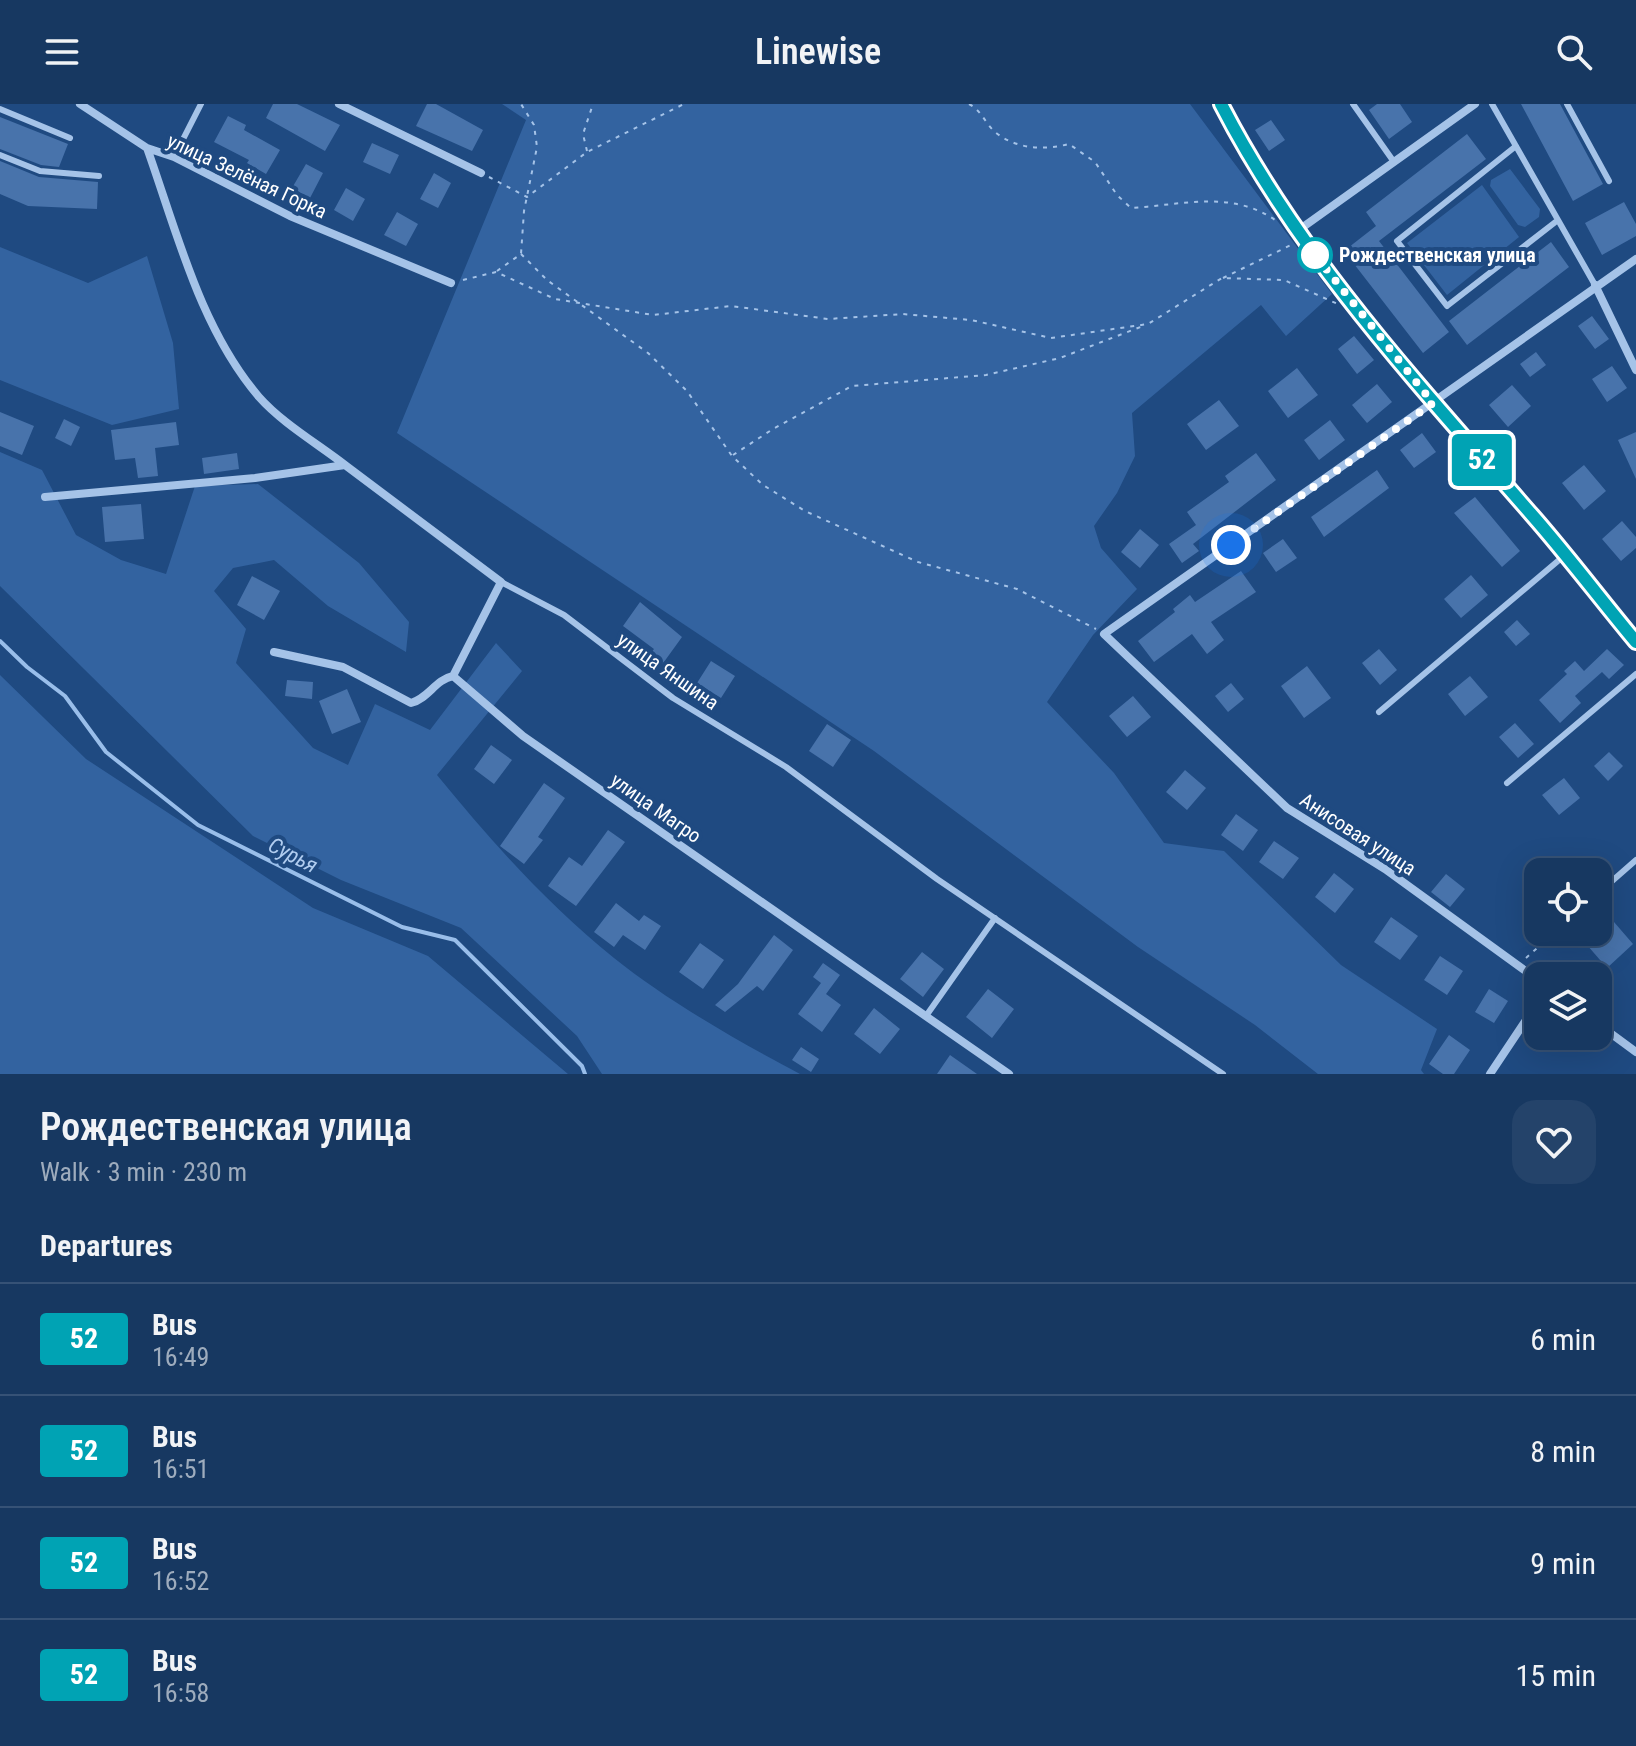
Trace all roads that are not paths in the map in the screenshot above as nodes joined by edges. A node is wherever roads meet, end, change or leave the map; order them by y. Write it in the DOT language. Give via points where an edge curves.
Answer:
graph roads {
  1 [pos="80,104"];
  2 [pos="201,104"];
  3 [pos="339,104"];
  4 [pos="1221,104"];
  5 [pos="1353,104"];
  6 [pos="1475,104"];
  7 [pos="1492,104"];
  8 [pos="1567,104"];
  9 [pos="0,109"];
  10 [pos="70,138"];
  11 [pos="1516,146"];
  12 [pos="147,148"];
  13 [pos="0,155"];
  14 [pos="174,157"];
  15 [pos="1394,162"];
  16 [pos="481,173"];
  17 [pos="99,176"];
  18 [pos="1609,181"];
  19 [pos="1558,220"];
  20 [pos="1299,236"];
  21 [pos="1636,259"];
  22 [pos="451,283"];
  23 [pos="1595,285"];
  24 [pos="1636,370"];
  25 [pos="1433,403"];
  26 [pos="345,465"];
  27 [pos="45,497"];
  28 [pos="1565,555"];
  29 [pos="501,582"];
  30 [pos="1636,642"];
  31 [pos="274,652"];
  32 [pos="1636,674"];
  33 [pos="453,676"];
  34 [pos="1379,712"];
  35 [pos="1507,783"];
  36 [pos="1636,860"];
  37 [pos="1612,881"];
  38 [pos="995,918"];
  39 [pos="1524,970"];
  40 [pos="926,1016"];
  41 [pos="1524,1023"];
  42 [pos="1612,1034"];
  43 [pos="1636,1052"];
  44 [pos="1009,1074"];
  45 [pos="1223,1074"];
  46 [pos="1490,1074"];
  1 -- 12 [label="street, улица Зелёная Горка"];
  2 -- 14 [label="lane"];
  3 -- 16 [label="street"];
  4 -- 20 [label="street"];
  5 -- 15 [label="lane"];
  6 -- 15 [label="street"];
  7 -- 11 [label="lane"];
  8 -- 18 [label="lane"];
  9 -- 10 [label="lane"];
  11 -- 19 [label="lane"];
  11 -- 19 [label="lane" via="1397,241 1447,306"];
  12 -- 14 [label="street, улица Зелёная Горка"];
  12 -- 26 [label="street, улица Яншина" via="198,292 224,346 260,399"];
  13 -- 17 [label="lane" via="40,171"];
  14 -- 22 [label="street, улица Зелёная Горка" via="290,216"];
  15 -- 20 [label="street"];
  19 -- 23 [label="lane"];
  20 -- 25 [label="street"];
  21 -- 23 [label="street"];
  23 -- 24 [label="street"];
  23 -- 25 [label="street"];
  25 -- 28 [label="street"];
  25 -- 39 [label="street, Анисовая улица" via="1104,634 1287,808 1385,869"];
  26 -- 27 [label="street"];
  26 -- 29 [label="street, улица Яншина"];
  28 -- 30 [label="street"];
  28 -- 34 [label="lane"];
  29 -- 33 [label="street"];
  29 -- 38 [label="lane, улица Яншина" via="564,615 673,698 786,767"];
  31 -- 33 [label="street" via="343,667 411,703 426,696 440,679"];
  32 -- 35 [label="lane"];
  33 -- 40 [label="street, улица Магро" via="523,736"];
  36 -- 37 [label="lane"];
  38 -- 40 [label="lane"];
  38 -- 45 [label="lane, улица Яншина"];
  40 -- 44 [label="street, улица Магро"];
  41 -- 46 [label="street"];
  42 -- 43 [label="street"];
}
